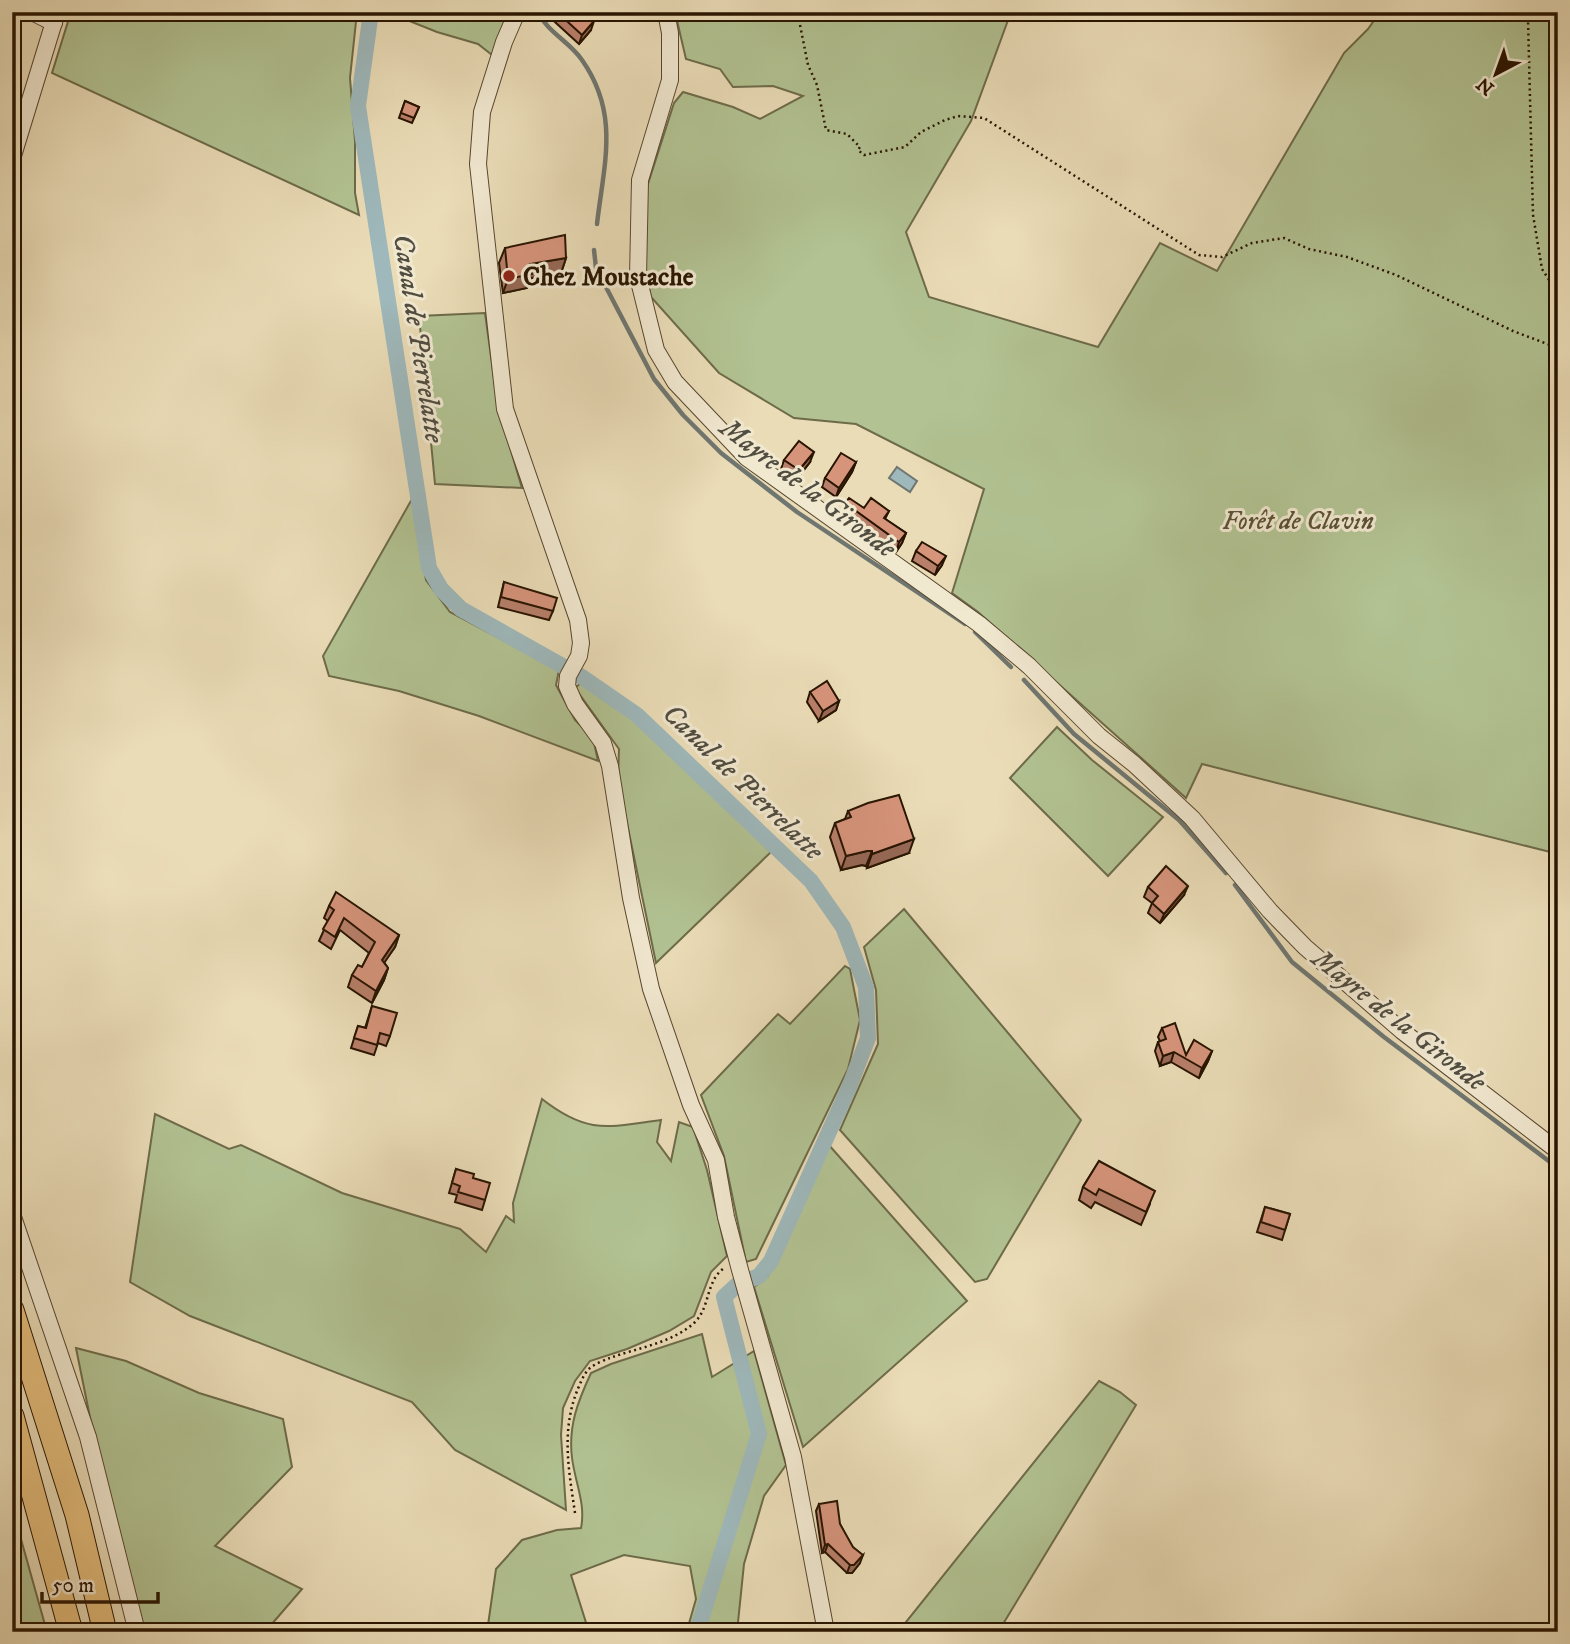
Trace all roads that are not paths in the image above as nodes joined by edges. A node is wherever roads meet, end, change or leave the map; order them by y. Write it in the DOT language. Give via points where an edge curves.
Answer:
graph roads {
  1 [pos="32,12"];
  2 [pos="517,12"];
  3 [pos="666,12"];
  4 [pos="56,18"];
  5 [pos="12,159"];
  6 [pos="1558,1152"];
  7 [pos="12,1214"];
  8 [pos="12,1310"];
  9 [pos="12,1416"];
  10 [pos="71,1632"];
  11 [pos="105,1632"];
  12 [pos="137,1632"];
  13 [pos="826,1632"];
  1 -- 4 [label="street"];
  2 -- 13 [label="street" via="482,113 478,164 505,409 578,620 579,656 566,686 603,743 610,766 651,989 691,1105 716,1160 726,1217 793,1457"];
  3 -- 6 [label="street" via="670,80 640,180 638,277 656,350 675,382 747,457 979,624 1029,666 1192,818 1305,947 1402,1031"];
  4 -- 5 [label="street"];
  7 -- 12 [label="street" via="88,1437"];
  8 -- 11 [label="highway" via="77,1515"];
  9 -- 10 [label="highway"];
}
